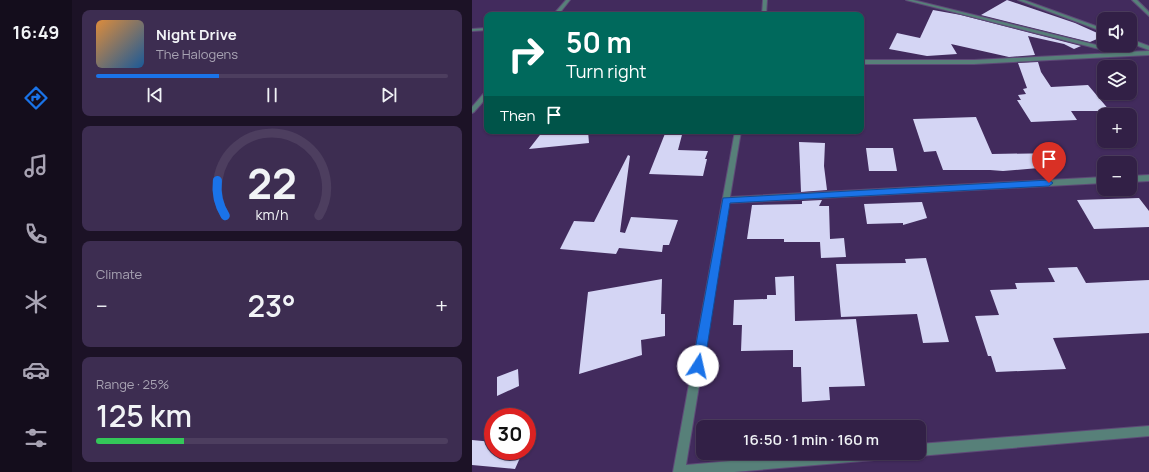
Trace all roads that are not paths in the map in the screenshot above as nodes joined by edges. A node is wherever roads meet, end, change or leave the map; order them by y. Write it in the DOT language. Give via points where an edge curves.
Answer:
graph roads {
  1 [pos="568,0"];
  2 [pos="765,0"];
  3 [pos="908,0"];
  4 [pos="1020,0"];
  5 [pos="1134,0"];
  6 [pos="558,12"];
  7 [pos="764,12"];
  8 [pos="1149,15"];
  9 [pos="1097,28"];
  10 [pos="484,29"];
  11 [pos="472,30"];
  12 [pos="1137,44"];
  13 [pos="1149,48"];
  14 [pos="1149,53"];
  15 [pos="1125,54"];
  16 [pos="864,62"];
  17 [pos="484,97"];
  18 [pos="472,111"];
  19 [pos="737,134"];
  20 [pos="1149,178"];
  21 [pos="1137,179"];
  22 [pos="1097,180"];
  23 [pos="726,200"];
  24 [pos="1149,431"];
  25 [pos="926,449"];
  26 [pos="806,460"];
  27 [pos="680,471"];
  1 -- 6 [label="street"];
  2 -- 7 [label="street"];
  3 -- 15 [label="street"];
  4 -- 9 [label="street"];
  5 -- 8 [label="street"];
  10 -- 11 [label="street"];
  12 -- 13 [label="street"];
  14 -- 15 [label="street"];
  15 -- 16 [label="street" via="974,62"];
  17 -- 18 [label="street"];
  19 -- 23 [label="street"];
  20 -- 21 [label="street"];
  22 -- 23 [label="street"];
  23 -- 27 [label="street"];
  24 -- 25 [label="street"];
  26 -- 27 [label="street"];
}
